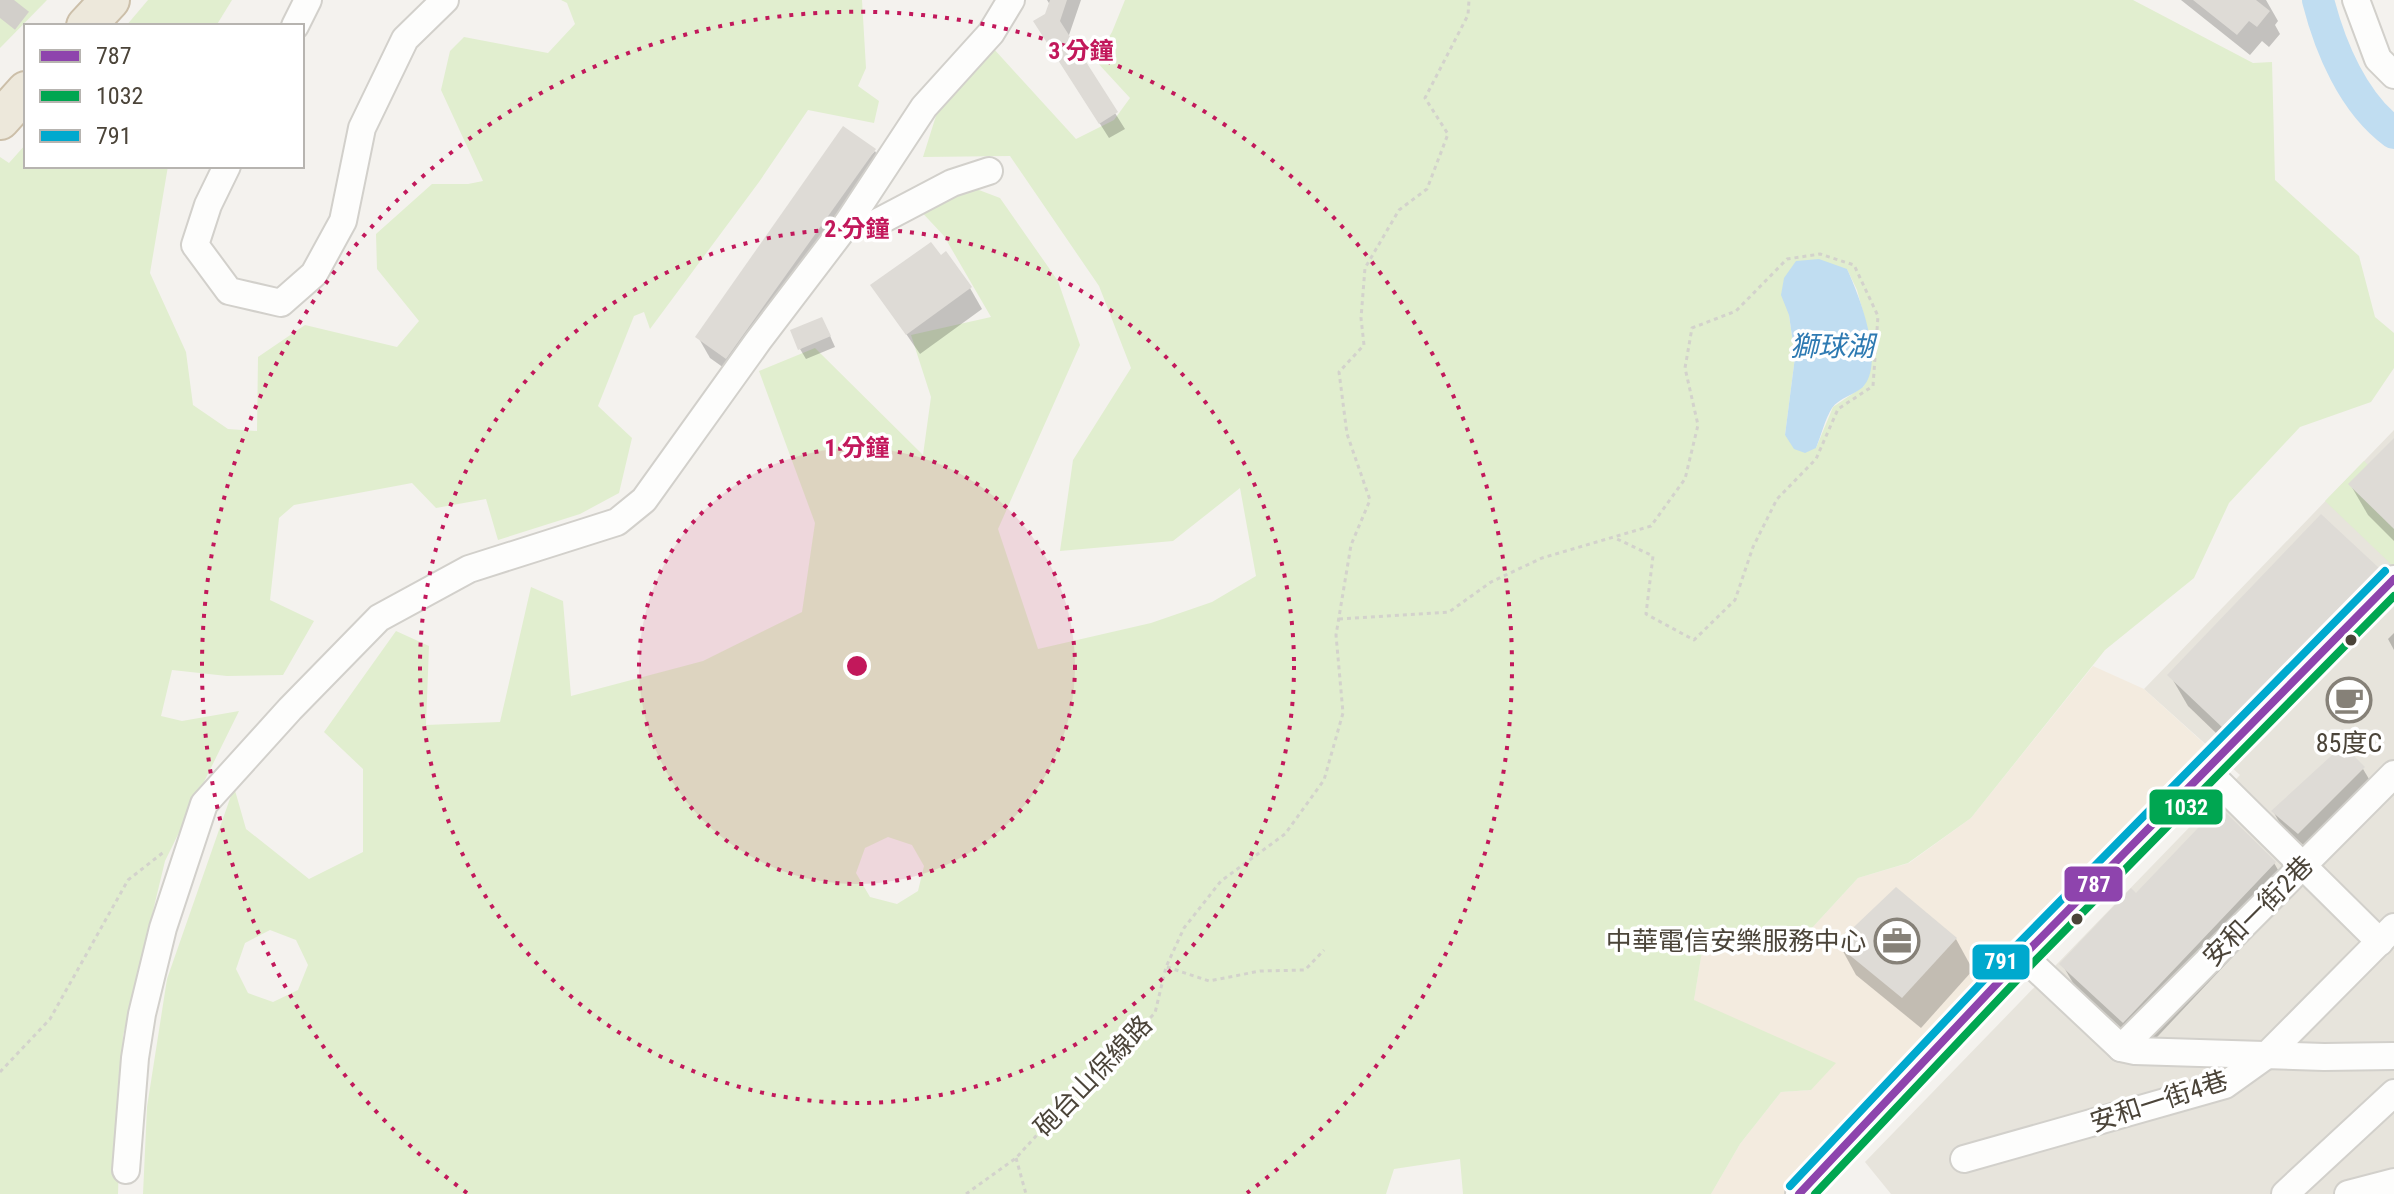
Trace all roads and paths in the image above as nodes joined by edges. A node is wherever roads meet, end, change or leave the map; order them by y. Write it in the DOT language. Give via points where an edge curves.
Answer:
graph roads {
  1 [pos="110,0"];
  2 [pos="308,0"];
  3 [pos="445,0"];
  4 [pos="1011,0"];
  5 [pos="1469,0"];
  6 [pos="2356,0"];
  7 [pos="88,24"];
  8 [pos="296,24"];
  9 [pos="2394,75"];
  10 [pos="24,93"];
  11 [pos="0,120"];
  12 [pos="226,168"];
  13 [pos="989,171"];
  14 [pos="847,224"];
  15 [pos="1615,538"];
  16 [pos="2392,586"];
  17 [pos="1339,619"];
  18 [pos="2205,769"];
  19 [pos="2394,774"];
  20 [pos="197,826"];
  21 [pos="2303,866"];
  22 [pos="2387,934"];
  23 [pos="1324,950"];
  24 [pos="2023,956"];
  25 [pos="1166,967"];
  26 [pos="2121,1048"];
  27 [pos="2267,1055"];
  28 [pos="2394,1056"];
  29 [pos="0,1072"];
  30 [pos="2394,1093"];
  31 [pos="1016,1158"];
  32 [pos="1964,1159"];
  33 [pos="126,1170"];
  34 [pos="2394,1182"];
  35 [pos="966,1194"];
  36 [pos="1026,1194"];
  37 [pos="1799,1194"];
  38 [pos="2285,1194"];
  39 [pos="2348,1194"];
  1 -- 7 [label="highway"];
  2 -- 8 [label="street"];
  3 -- 12 [label="street" via="405,39 362,128 343,221 314,274 281,303 229,291 195,245"];
  4 -- 14 [label="street" via="991,33 924,107"];
  5 -- 17 [label="path, 砲台山保線路" via="1468,15 1425,98 1448,134 1427,189 1399,210 1365,268 1364,345 1339,372 1347,434 1370,500 1351,545"];
  6 -- 9 [label="street" via="2378,59"];
  10 -- 11 [label="highway"];
  13 -- 14 [label="street" via="952,183 874,224"];
  14 -- 20 [label="street" via="644,500 617,522 469,569 379,618 204,804"];
  15 -- 15 [label="path" via="1653,556 1646,614 1694,640 1735,600 1777,499 1816,459 1838,409 1873,386 1878,316 1854,265 1820,254 1787,259 1736,311 1692,328 1685,368 1698,425 1685,479 1651,526"];
  15 -- 17 [label="path" via="1542,558 1491,582 1449,612"];
  16 -- 18 [label="street"];
  17 -- 25 [label="path, 砲台山保線路" via="1343,713 1324,780 1285,834 1221,881 1184,928"];
  18 -- 21 [label="street"];
  18 -- 24 [label="street"];
  19 -- 21 [label="street, 安和一街2巷"];
  20 -- 29 [label="path" via="128,880 50,1019"];
  20 -- 33 [label="street" via="142,1014"];
  21 -- 22 [label="street"];
  21 -- 26 [label="street, 安和一街2巷"];
  22 -- 27 [label="street, 安和一街4巷"];
  23 -- 25 [label="path" via="1305,970 1260,971 1209,981"];
  24 -- 26 [label="street"];
  24 -- 37 [label="street"];
  25 -- 31 [label="path, 砲台山保線路" via="1155,1013"];
  26 -- 27 [label="street"];
  27 -- 28 [label="street"];
  27 -- 32 [label="street, 安和一街4巷" via="2225,1085"];
  30 -- 38 [label="street"];
  31 -- 35 [label="path, 砲台山保線路"];
  31 -- 36 [label="path"];
  34 -- 39 [label="street"];
}
